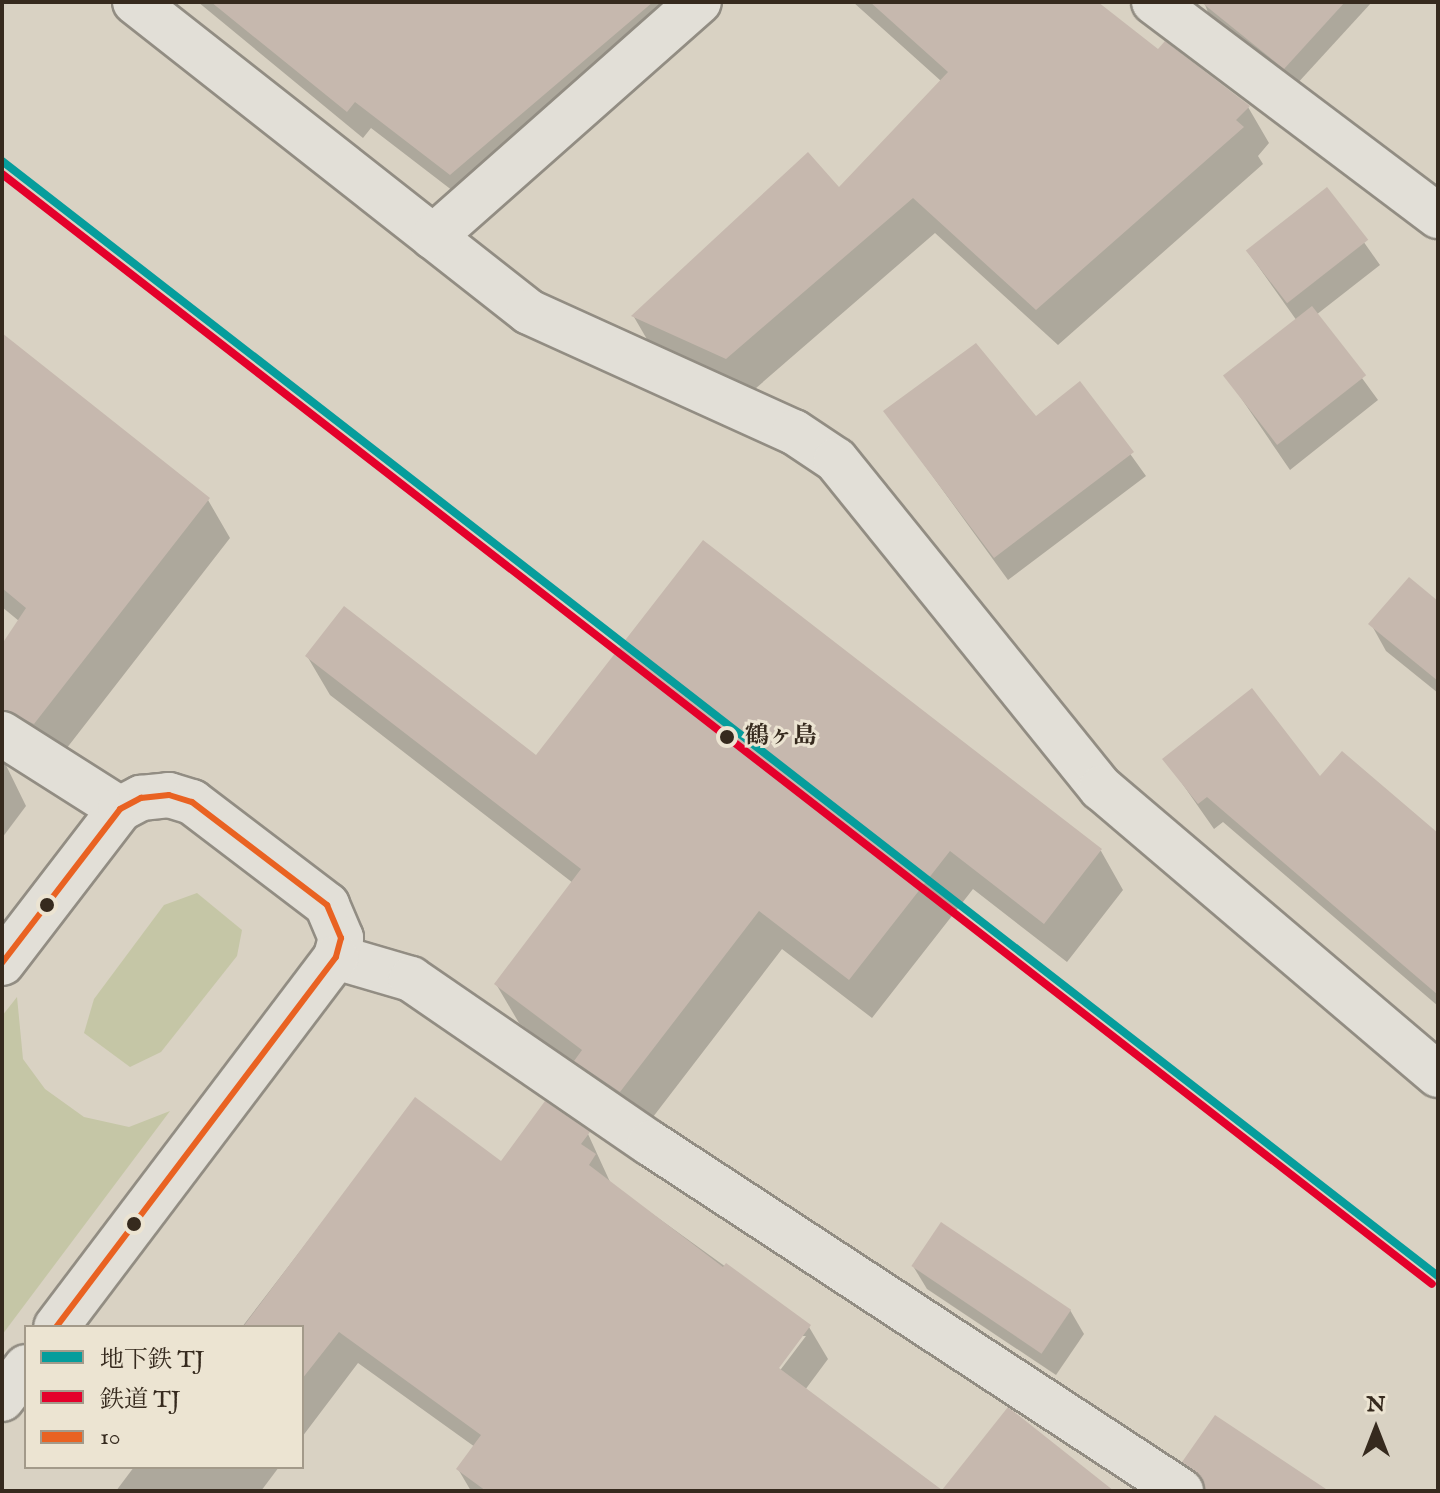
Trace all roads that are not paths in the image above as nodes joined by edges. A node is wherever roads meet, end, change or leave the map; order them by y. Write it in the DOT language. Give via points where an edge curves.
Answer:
graph roads {
  1 [pos="135,2"];
  2 [pos="699,2"];
  3 [pos="1154,2"];
  4 [pos="1438,216"];
  5 [pos="433,237"];
  6 [pos="2,734"];
  7 [pos="120,809"];
  8 [pos="336,957"];
  9 [pos="2,963"];
  10 [pos="1438,1075"];
  11 [pos="58,1325"];
  12 [pos="24,1370"];
  13 [pos="2,1399"];
  14 [pos="1181,1491"];
  1 -- 5 [label="street"];
  2 -- 5 [label="street"];
  3 -- 4 [label="street"];
  5 -- 10 [label="street" via="529,312 794,432 836,460 1101,788"];
  6 -- 7 [label="street"];
  7 -- 8 [label="street" via="141,798 169,795 192,802 327,905 341,938"];
  7 -- 9 [label="street"];
  8 -- 11 [label="street"];
  8 -- 14 [label="street" via="411,979 663,1152"];
  12 -- 13 [label="street"];
}
